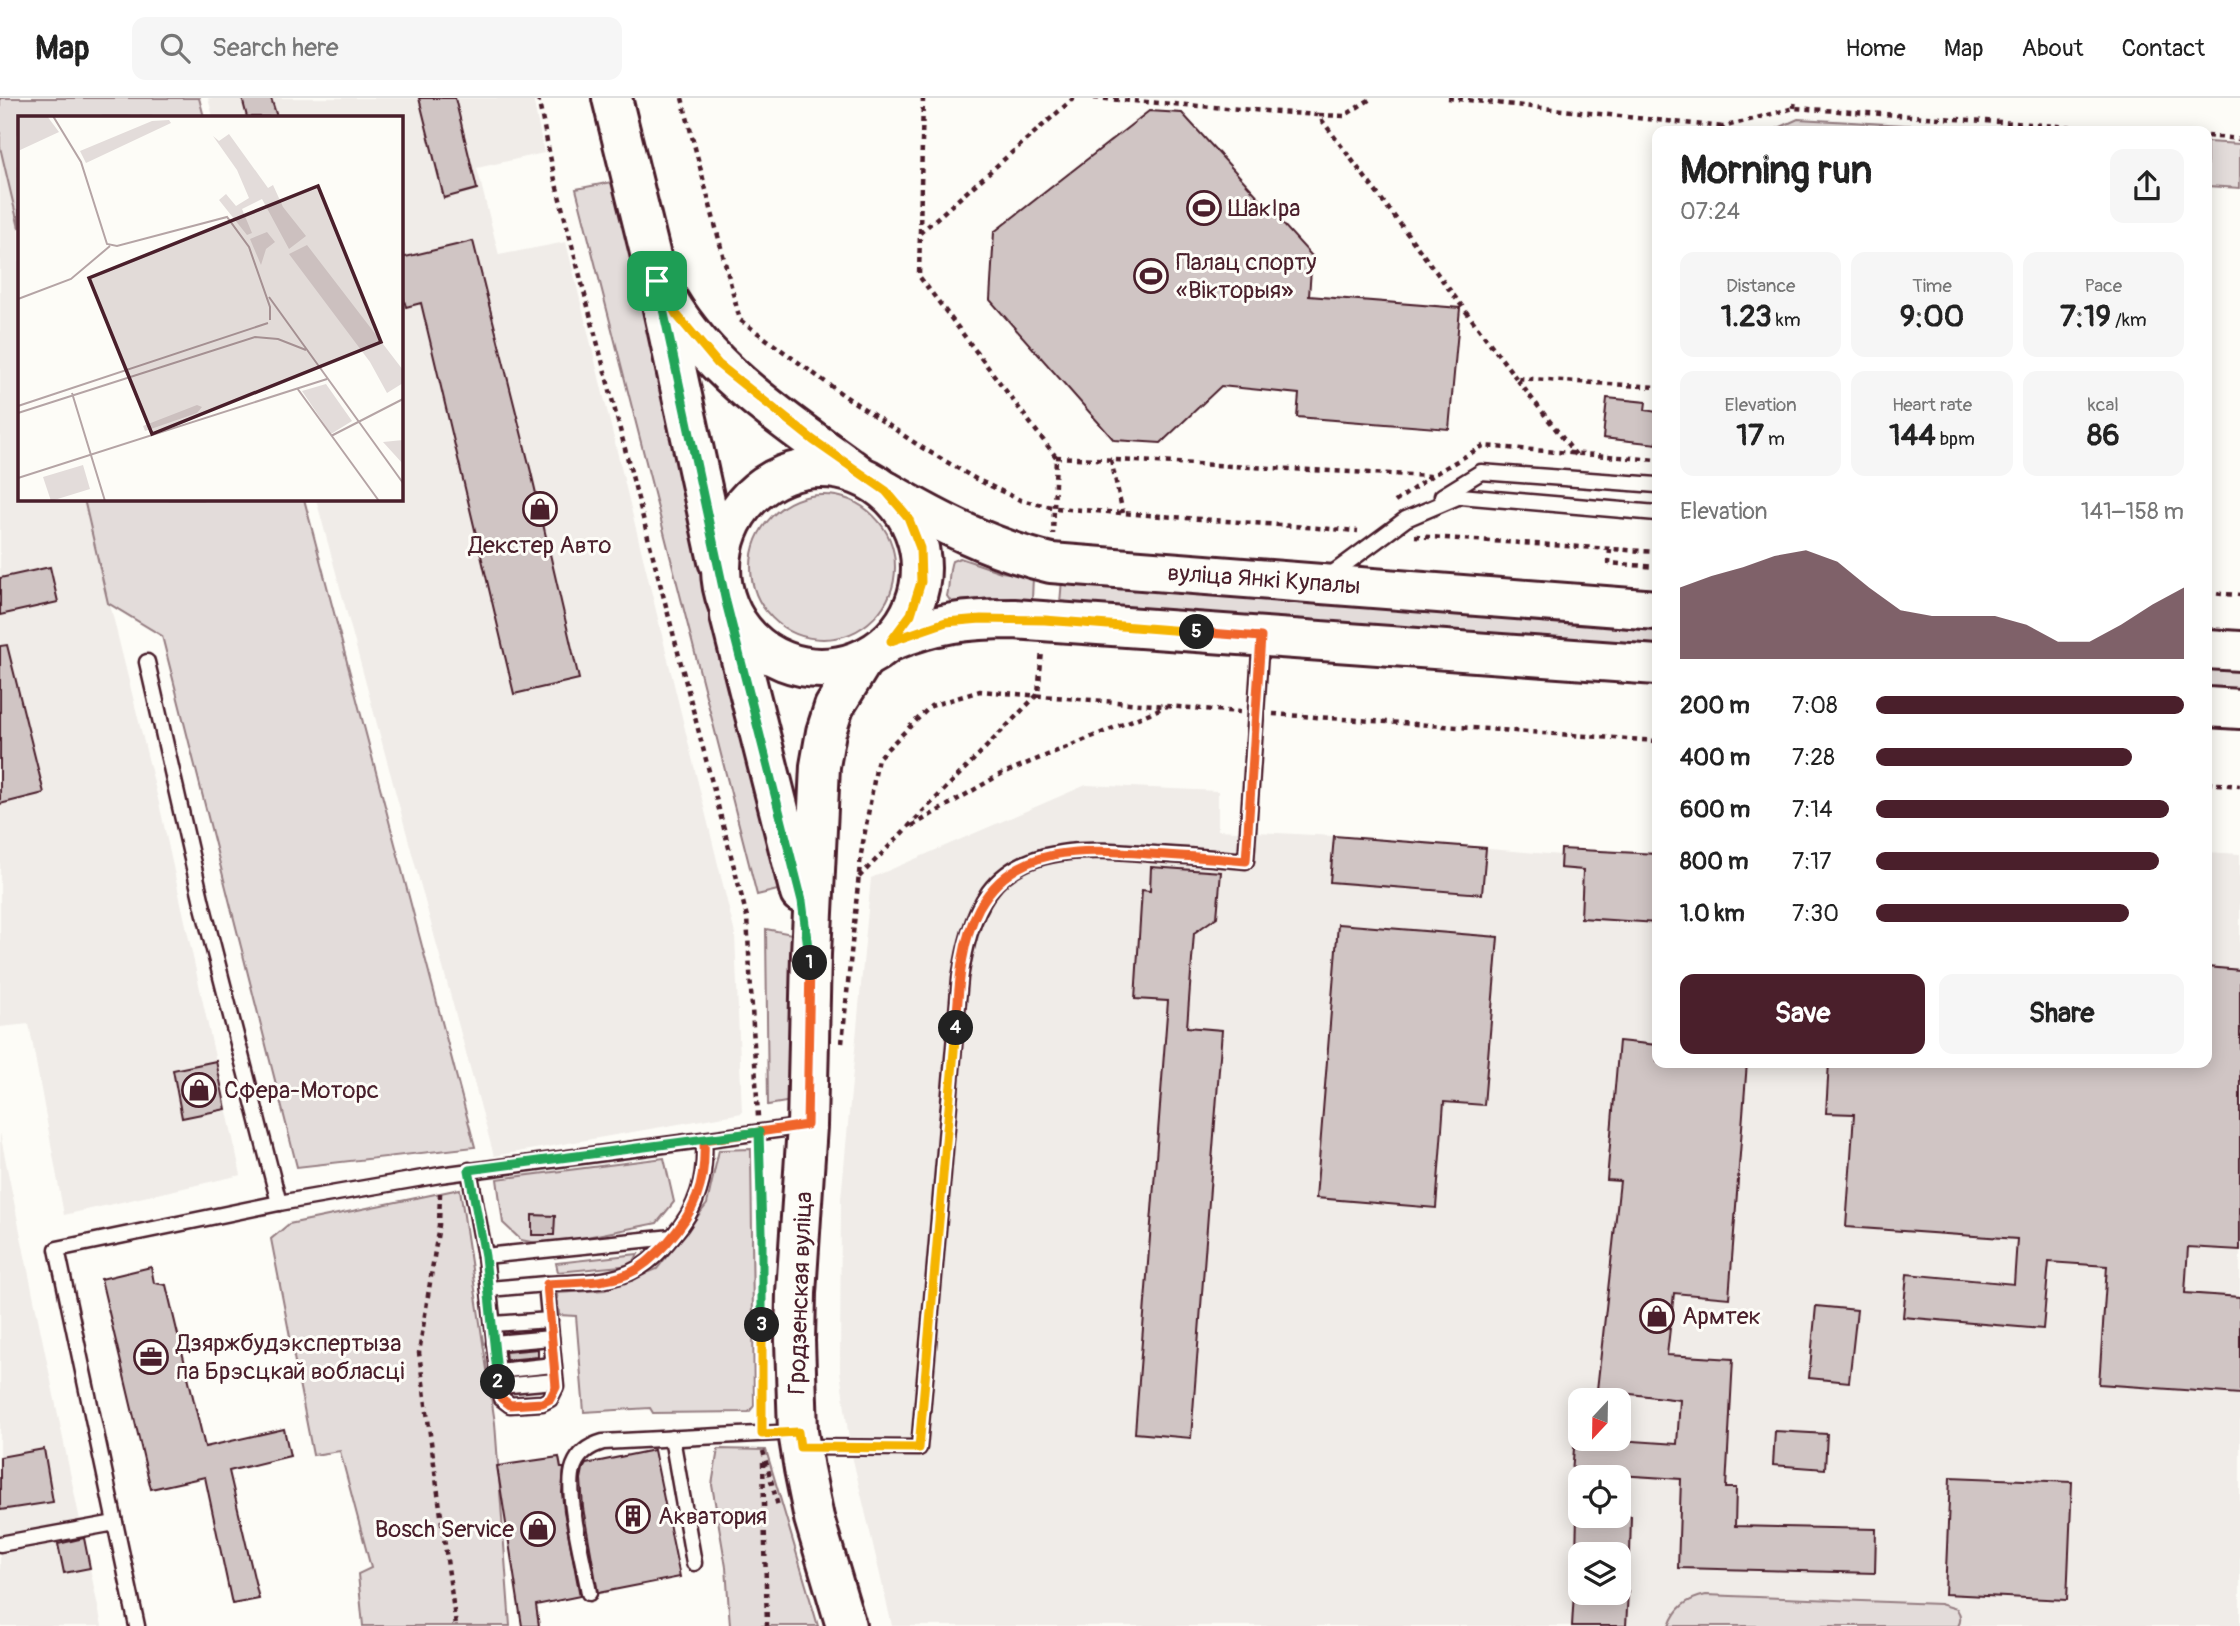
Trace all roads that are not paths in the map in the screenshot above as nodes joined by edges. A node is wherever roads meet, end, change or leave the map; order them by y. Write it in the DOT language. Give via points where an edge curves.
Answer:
graph roads {
  1 [pos="611,98"];
  2 [pos="657,281"];
  3 [pos="872,483"];
  4 [pos="1652,485"];
  5 [pos="1652,513"];
  6 [pos="1406,519"];
  7 [pos="1312,583"];
  8 [pos="723,586"];
  9 [pos="1652,610"];
  10 [pos="1261,637"];
  11 [pos="2212,649"];
  12 [pos="877,650"];
  13 [pos="2240,651"];
  14 [pos="147,662"];
  15 [pos="1652,665"];
  16 [pos="2212,706"];
  17 [pos="2240,709"];
  18 [pos="811,954"];
  19 [pos="807,1125"];
  20 [pos="704,1140"];
  21 [pos="469,1170"];
  22 [pos="279,1203"];
  23 [pos="673,1237"];
  24 [pos="485,1256"];
  25 [pos="547,1284"];
  26 [pos="489,1289"];
  27 [pos="550,1320"];
  28 [pos="493,1324"];
  29 [pos="551,1338"];
  30 [pos="495,1343"];
  31 [pos="554,1365"];
  32 [pos="497,1371"];
  33 [pos="555,1381"];
  34 [pos="499,1386"];
  35 [pos="787,1437"];
  36 [pos="672,1438"];
  37 [pos="115,1522"];
  38 [pos="0,1544"];
  39 [pos="694,1563"];
  40 [pos="589,1592"];
  41 [pos="137,1626"];
  42 [pos="846,1626"];
  1 -- 2 [label="main road, Гродзенская вуліца"];
  2 -- 3 [label="main road, Гродзенская вуліца" via="682,323 718,364"];
  2 -- 8 [label="main road, Гродзенская вуліца"];
  3 -- 7 [label="main road, вуліца Янкі Купалы" via="956,530 1019,556 1051,563"];
  3 -- 8 [label="main road" via="831,468 803,469 760,488 735,516 724,542"];
  3 -- 12 [label="main road" via="908,517 920,548 921,582 911,614"];
  4 -- 6 [label="lane" via="1480,472"];
  5 -- 6 [label="lane" via="1460,496"];
  6 -- 7 [label="lane" via="1328,577"];
  7 -- 9 [label="main road, вуліца Янкі Купалы"];
  8 -- 12 [label="main road" via="743,631 767,653 788,662 831,668"];
  8 -- 18 [label="main road, Гродзенская вуліца" via="802,901"];
  10 -- 12 [label="main road" via="981,619 946,622"];
  10 -- 15 [label="main road"];
  10 -- 35 [label="lane" via="1246,861 1103,850 1038,859 1010,872 990,890 970,932 960,978 919,1448"];
  11 -- 13 [label="main road"];
  12 -- 18 [label="main road, Гродзенская вуліца" via="834,707 825,732"];
  14 -- 22 [label="lane" via="202,903"];
  16 -- 17 [label="main road"];
  18 -- 19 [label="main road, Гродзенская вуліца"];
  19 -- 20 [label="lane"];
  19 -- 35 [label="main road, Гродзенская вуліца"];
  20 -- 21 [label="lane"];
  20 -- 23 [label="lane" via="705,1168 698,1196"];
  21 -- 22 [label="lane"];
  21 -- 24 [label="lane"];
  22 -- 37 [label="lane" via="57,1249"];
  23 -- 24 [label="lane"];
  23 -- 25 [label="lane" via="650,1260 627,1274"];
  24 -- 26 [label="lane"];
  25 -- 26 [label="lane"];
  25 -- 27 [label="lane"];
  26 -- 28 [label="lane"];
  27 -- 28 [label="lane"];
  27 -- 29 [label="lane"];
  28 -- 30 [label="lane"];
  29 -- 30 [label="lane"];
  29 -- 31 [label="lane"];
  30 -- 32 [label="lane"];
  31 -- 32 [label="lane"];
  31 -- 33 [label="lane"];
  32 -- 34 [label="lane"];
  33 -- 34 [label="lane"];
  33 -- 34 [label="lane" via="554,1395 542,1403 510,1405 501,1398"];
  35 -- 36 [label="lane"];
  35 -- 42 [label="main road, Гродзенская вуліца"];
  36 -- 39 [label="lane"];
  36 -- 40 [label="lane" via="603,1443 585,1450 573,1468 571,1492"];
  37 -- 38 [label="lane"];
  37 -- 41 [label="lane"];
}
